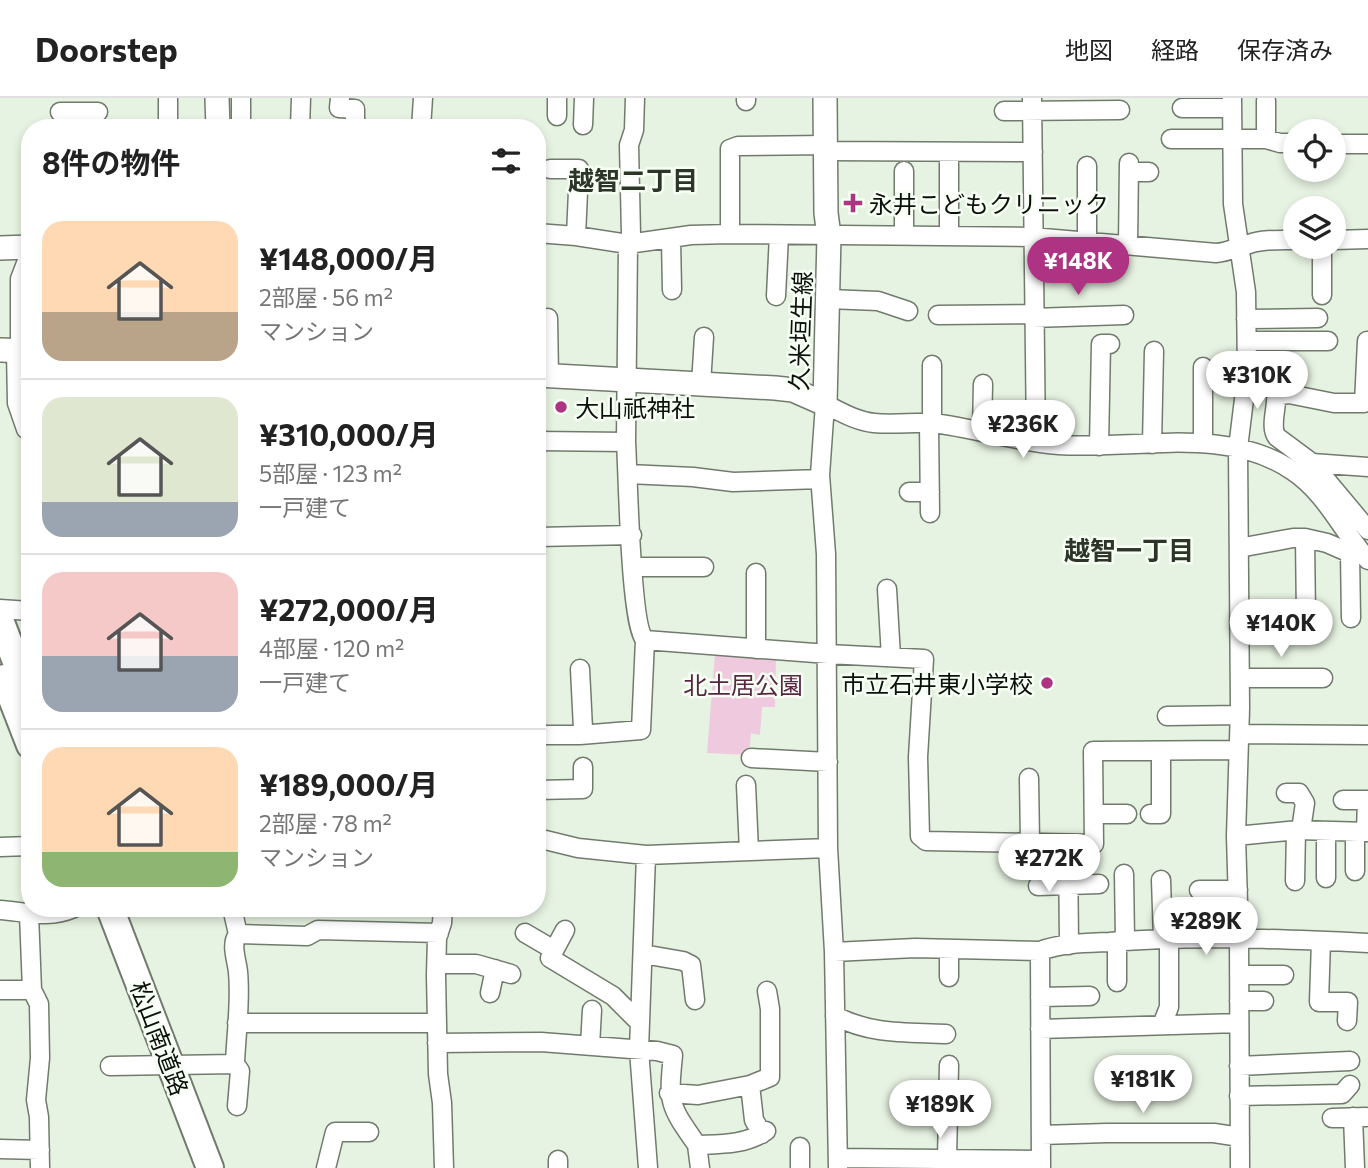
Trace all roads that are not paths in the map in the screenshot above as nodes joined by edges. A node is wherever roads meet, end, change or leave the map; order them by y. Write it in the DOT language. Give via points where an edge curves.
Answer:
graph roads {
  1 [pos="168,98"];
  2 [pos="217,98"];
  3 [pos="240,98"];
  4 [pos="340,98"];
  5 [pos="423,98"];
  6 [pos="584,98"];
  7 [pos="635,98"];
  8 [pos="825,98"];
  9 [pos="301,101"];
  10 [pos="1266,101"];
  11 [pos="1232,103"];
  12 [pos="319,104"];
  13 [pos="1033,104"];
  14 [pos="1074,104"];
  15 [pos="1182,108"];
  16 [pos="1120,110"];
  17 [pos="1004,111"];
  18 [pos="60,112"];
  19 [pos="98,115"];
  20 [pos="168,119"];
  21 [pos="218,119"];
  22 [pos="241,119"];
  23 [pos="300,119"];
  24 [pos="355,119"];
  25 [pos="422,119"];
  26 [pos="583,125"];
  27 [pos="1232,138"];
  28 [pos="1171,139"];
  29 [pos="1266,139"];
  30 [pos="1283,143"];
  31 [pos="1346,144"];
  32 [pos="1368,144"];
  33 [pos="827,148"];
  34 [pos="949,152"];
  35 [pos="1033,152"];
  36 [pos="1087,166"];
  37 [pos="550,169"];
  38 [pos="904,171"];
  39 [pos="1149,172"];
  40 [pos="546,234"];
  41 [pos="730,234"];
  42 [pos="904,234"];
  43 [pos="949,235"];
  44 [pos="576,236"];
  45 [pos="779,236"];
  46 [pos="829,236"];
  47 [pos="1032,237"];
  48 [pos="671,239"];
  49 [pos="1368,239"];
  50 [pos="1283,240"];
  51 [pos="1346,240"];
  52 [pos="1087,242"];
  53 [pos="628,244"];
  54 [pos="1128,245"];
  55 [pos="21,247"];
  56 [pos="0,248"];
  57 [pos="1240,248"];
  58 [pos="1318,259"];
  59 [pos="673,290"];
  60 [pos="1322,295"];
  61 [pos="776,296"];
  62 [pos="828,299"];
  63 [pos="945,310"];
  64 [pos="21,311"];
  65 [pos="908,311"];
  66 [pos="1125,315"];
  67 [pos="1034,316"];
  68 [pos="549,318"];
  69 [pos="1318,318"];
  70 [pos="1246,319"];
  71 [pos="704,337"];
  72 [pos="1247,341"];
  73 [pos="1328,341"];
  74 [pos="1364,341"];
  75 [pos="1110,344"];
  76 [pos="546,346"];
  77 [pos="16,351"];
  78 [pos="1154,351"];
  79 [pos="932,365"];
  80 [pos="1203,367"];
  81 [pos="546,375"];
  82 [pos="625,381"];
  83 [pos="701,384"];
  84 [pos="984,384"];
  85 [pos="825,404"];
  86 [pos="21,415"];
  87 [pos="931,423"];
  88 [pos="982,432"];
  89 [pos="546,441"];
  90 [pos="626,442"];
  91 [pos="1035,442"];
  92 [pos="1203,443"];
  93 [pos="1152,444"];
  94 [pos="1099,446"];
  95 [pos="1238,448"];
  96 [pos="1368,467"];
  97 [pos="1306,470"];
  98 [pos="628,474"];
  99 [pos="820,479"];
  100 [pos="909,492"];
  101 [pos="930,492"];
  102 [pos="930,513"];
  103 [pos="1368,530"];
  104 [pos="632,535"];
  105 [pos="546,537"];
  106 [pos="1305,538"];
  107 [pos="1239,548"];
  108 [pos="1358,554"];
  109 [pos="634,567"];
  110 [pos="704,567"];
  111 [pos="756,573"];
  112 [pos="887,589"];
  113 [pos="0,609"];
  114 [pos="21,610"];
  115 [pos="1351,618"];
  116 [pos="0,620"];
  117 [pos="1239,621"];
  118 [pos="645,640"];
  119 [pos="756,649"];
  120 [pos="828,654"];
  121 [pos="891,657"];
  122 [pos="0,668"];
  123 [pos="580,668"];
  124 [pos="21,675"];
  125 [pos="1240,678"];
  126 [pos="1323,678"];
  127 [pos="1167,716"];
  128 [pos="1240,716"];
  129 [pos="21,722"];
  130 [pos="546,735"];
  131 [pos="580,735"];
  132 [pos="1368,735"];
  133 [pos="1239,742"];
  134 [pos="1161,751"];
  135 [pos="751,758"];
  136 [pos="828,762"];
  137 [pos="583,767"];
  138 [pos="1029,778"];
  139 [pos="746,785"];
  140 [pos="546,790"];
  141 [pos="1286,793"];
  142 [pos="1343,800"];
  143 [pos="1367,806"];
  144 [pos="1094,814"];
  145 [pos="1127,814"];
  146 [pos="1150,814"];
  147 [pos="1298,830"];
  148 [pos="1326,831"];
  149 [pos="1363,832"];
  150 [pos="1236,836"];
  151 [pos="546,840"];
  152 [pos="1030,842"];
  153 [pos="1068,844"];
  154 [pos="21,846"];
  155 [pos="0,847"];
  156 [pos="828,848"];
  157 [pos="749,851"];
  158 [pos="646,855"];
  159 [pos="1161,880"];
  160 [pos="1295,881"];
  161 [pos="1068,885"];
  162 [pos="1038,886"];
  163 [pos="1199,890"];
  164 [pos="1238,890"];
  165 [pos="0,910"];
  166 [pos="21,913"];
  167 [pos="29,917"];
  168 [pos="97,917"];
  169 [pos="113,917"];
  170 [pos="234,917"];
  171 [pos="442,917"];
  172 [pos="565,930"];
  173 [pos="439,933"];
  174 [pos="525,933"];
  175 [pos="238,934"];
  176 [pos="1239,937"];
  177 [pos="1166,939"];
  178 [pos="1121,941"];
  179 [pos="1321,941"];
  180 [pos="1368,943"];
  181 [pos="1069,945"];
  182 [pos="949,948"];
  183 [pos="554,950"];
  184 [pos="834,951"];
  185 [pos="1040,951"];
  186 [pos="643,954"];
  187 [pos="437,964"];
  188 [pos="1239,975"];
  189 [pos="1284,975"];
  190 [pos="949,977"];
  191 [pos="1117,982"];
  192 [pos="0,990"];
  193 [pos="32,990"];
  194 [pos="767,991"];
  195 [pos="490,993"];
  196 [pos="1090,996"];
  197 [pos="1040,997"];
  198 [pos="695,1000"];
  199 [pos="1239,1001"];
  200 [pos="1265,1001"];
  201 [pos="592,1010"];
  202 [pos="835,1017"];
  203 [pos="1347,1021"];
  204 [pos="639,1022"];
  205 [pos="237,1023"];
  206 [pos="437,1023"];
  207 [pos="1239,1023"];
  208 [pos="1162,1025"];
  209 [pos="1040,1029"];
  210 [pos="946,1034"];
  211 [pos="437,1043"];
  212 [pos="590,1046"];
  213 [pos="639,1051"];
  214 [pos="1350,1061"];
  215 [pos="235,1064"];
  216 [pos="161,1065"];
  217 [pos="948,1065"];
  218 [pos="110,1066"];
  219 [pos="1239,1066"];
  220 [pos="750,1085"];
  221 [pos="1350,1085"];
  222 [pos="669,1093"];
  223 [pos="1239,1096"];
  224 [pos="237,1106"];
  225 [pos="1332,1118"];
  226 [pos="369,1132"];
  227 [pos="1240,1137"];
  228 [pos="697,1145"];
  229 [pos="800,1147"];
  230 [pos="1041,1153"];
  231 [pos="8,1156"];
  232 [pos="40,1159"];
  233 [pos="947,1159"];
  234 [pos="838,1163"];
  235 [pos="192,1168"];
  236 [pos="210,1168"];
  237 [pos="326,1168"];
  238 [pos="444,1168"];
  239 [pos="648,1168"];
  240 [pos="700,1168"];
  241 [pos="800,1168"];
  242 [pos="1240,1168"];
  243 [pos="1355,1168"];
  1 -- 20 [label="street"];
  2 -- 21 [label="main road"];
  3 -- 22 [label="street"];
  4 -- 24 [label="street" via="339,108 355,109"];
  5 -- 25 [label="street"];
  6 -- 26 [label="street"];
  7 -- 53 [label="street" via="629,145"];
  8 -- 33 [label="main road, 久米垣生線"];
  9 -- 12 [label="street"];
  9 -- 23 [label="street"];
  10 -- 29 [label="street"];
  11 -- 15 [label="street"];
  11 -- 27 [label="street"];
  13 -- 14 [label="street"];
  13 -- 17 [label="street"];
  13 -- 35 [label="street"];
  14 -- 16 [label="street"];
  18 -- 19 [label="street"];
  27 -- 28 [label="street"];
  27 -- 29 [label="street"];
  27 -- 57 [label="street" via="1233,204"];
  29 -- 30 [label="street"];
  31 -- 32 [label="street"];
  33 -- 34 [label="street"];
  33 -- 41 [label="street" via="730,149"];
  33 -- 46 [label="main road, 久米垣生線"];
  34 -- 35 [label="street"];
  34 -- 43 [label="street"];
  35 -- 47 [label="street"];
  36 -- 52 [label="street"];
  37 -- 44 [label="street" via="579,169"];
  38 -- 42 [label="street"];
  39 -- 54 [label="street" via="1129,167"];
  40 -- 44 [label="street"];
  41 -- 45 [label="street"];
  41 -- 48 [label="street"];
  42 -- 43 [label="street"];
  42 -- 46 [label="street"];
  43 -- 47 [label="street"];
  44 -- 53 [label="street"];
  45 -- 46 [label="street"];
  45 -- 61 [label="street"];
  46 -- 62 [label="main road, 久米垣生線"];
  47 -- 52 [label="street"];
  47 -- 67 [label="street"];
  48 -- 53 [label="street"];
  48 -- 59 [label="street"];
  49 -- 51 [label="street"];
  50 -- 57 [label="street"];
  52 -- 54 [label="street"];
  53 -- 82 [label="street"];
  54 -- 57 [label="street" via="1216,253"];
  55 -- 56 [label="main road"];
  57 -- 70 [label="street"];
  58 -- 60 [label="street" via="1314,274"];
  62 -- 65 [label="street" via="878,301"];
  62 -- 85 [label="main road, 久米垣生線"];
  63 -- 67 [label="street"];
  64 -- 77 [label="street"];
  66 -- 67 [label="street"];
  67 -- 91 [label="street"];
  68 -- 76 [label="street"];
  69 -- 70 [label="street"];
  70 -- 72 [label="street"];
  71 -- 83 [label="street"];
  72 -- 73 [label="street"];
  72 -- 95 [label="street"];
  74 -- 97 [label="street" via="1364,403 1334,403 1289,394 1276,400 1273,432"];
  75 -- 94 [label="street" via="1101,344"];
  77 -- 86 [label="street"];
  78 -- 93 [label="street" via="1158,374"];
  79 -- 87 [label="street"];
  80 -- 92 [label="street"];
  81 -- 82 [label="main road, 久米垣生線"];
  82 -- 83 [label="main road, 久米垣生線"];
  82 -- 90 [label="street"];
  83 -- 85 [label="main road, 久米垣生線" via="793,390"];
  84 -- 88 [label="street"];
  85 -- 87 [label="street" via="874,423"];
  85 -- 99 [label="street"];
  87 -- 88 [label="street"];
  87 -- 101 [label="street"];
  88 -- 91 [label="street"];
  89 -- 90 [label="street"];
  90 -- 98 [label="street"];
  91 -- 94 [label="street"];
  92 -- 93 [label="street"];
  92 -- 95 [label="street"];
  93 -- 94 [label="street"];
  95 -- 97 [label="street"];
  95 -- 107 [label="street"];
  96 -- 97 [label="street"];
  97 -- 103 [label="street" via="1319,474"];
  97 -- 108 [label="street"];
  98 -- 99 [label="street" via="733,482"];
  98 -- 104 [label="street"];
  99 -- 120 [label="street"];
  100 -- 101 [label="street"];
  101 -- 102 [label="street"];
  104 -- 105 [label="street"];
  104 -- 109 [label="street"];
  106 -- 107 [label="street"];
  106 -- 108 [label="street"];
  106 -- 117 [label="street" via="1306,618"];
  107 -- 117 [label="street"];
  108 -- 115 [label="street"];
  109 -- 110 [label="street"];
  109 -- 118 [label="street" via="637,617"];
  111 -- 119 [label="street"];
  112 -- 121 [label="street"];
  113 -- 114 [label="street"];
  116 -- 124 [label="highway"];
  117 -- 125 [label="street"];
  118 -- 119 [label="street"];
  118 -- 131 [label="street" via="641,730"];
  119 -- 120 [label="street"];
  120 -- 121 [label="street"];
  120 -- 136 [label="street"];
  121 -- 152 [label="street" via="924,659 918,757 920,836 926,841"];
  122 -- 129 [label="highway"];
  123 -- 131 [label="street"];
  125 -- 126 [label="street"];
  125 -- 128 [label="street"];
  127 -- 128 [label="street"];
  128 -- 133 [label="street"];
  130 -- 131 [label="street"];
  132 -- 133 [label="street"];
  133 -- 134 [label="street"];
  133 -- 150 [label="street"];
  134 -- 144 [label="street" via="1093,751"];
  134 -- 146 [label="street" via="1161,814"];
  135 -- 136 [label="street"];
  136 -- 156 [label="street"];
  137 -- 140 [label="street" via="583,789"];
  138 -- 152 [label="street"];
  139 -- 157 [label="street"];
  141 -- 147 [label="street" via="1299,793 1313,803"];
  142 -- 143 [label="street" via="1367,800"];
  143 -- 149 [label="street"];
  144 -- 145 [label="street"];
  144 -- 153 [label="street" via="1094,844"];
  147 -- 148 [label="street"];
  147 -- 150 [label="street"];
  147 -- 160 [label="street"];
  148 -- 149 [label="street"];
  148 -- 149 [label="street" via="1320,878 1351,875"];
  150 -- 164 [label="street"];
  151 -- 158 [label="street"];
  152 -- 153 [label="street"];
  153 -- 161 [label="street"];
  154 -- 155 [label="street"];
  156 -- 157 [label="street"];
  156 -- 184 [label="street"];
  157 -- 158 [label="street"];
  158 -- 186 [label="street"];
  159 -- 177 [label="street"];
  161 -- 162 [label="street"];
  161 -- 178 [label="street" via="1118,877"];
  161 -- 181 [label="street"];
  163 -- 164 [label="street"];
  164 -- 176 [label="street"];
  165 -- 166 [label="street"];
  167 -- 193 [label="street"];
  168 -- 216 [label="highway, 松山南道路"];
  169 -- 216 [label="highway, 松山南道路"];
  170 -- 175 [label="street"];
  171 -- 173 [label="street"];
  172 -- 183 [label="street"];
  173 -- 175 [label="street" via="318,930 307,936"];
  173 -- 187 [label="street"];
  174 -- 183 [label="street"];
  175 -- 205 [label="street"];
  176 -- 177 [label="street"];
  176 -- 179 [label="street"];
  176 -- 188 [label="street"];
  177 -- 178 [label="street"];
  177 -- 208 [label="street" via="1169,1007"];
  178 -- 181 [label="street"];
  178 -- 191 [label="street"];
  179 -- 180 [label="street"];
  179 -- 203 [label="street" via="1319,1002 1348,1002"];
  181 -- 185 [label="street"];
  182 -- 184 [label="street"];
  182 -- 185 [label="street"];
  182 -- 190 [label="street"];
  183 -- 204 [label="street" via="550,958 591,975"];
  184 -- 202 [label="street"];
  185 -- 197 [label="street"];
  186 -- 198 [label="street" via="691,965"];
  186 -- 204 [label="street"];
  187 -- 195 [label="street" via="476,964 503,972"];
  187 -- 206 [label="street"];
  188 -- 189 [label="street"];
  188 -- 199 [label="street"];
  192 -- 193 [label="street"];
  193 -- 232 [label="street" via="39,1004 36,1100"];
  194 -- 220 [label="street" via="771,1073"];
  196 -- 197 [label="street"];
  197 -- 209 [label="street"];
  199 -- 200 [label="street"];
  199 -- 207 [label="street"];
  201 -- 212 [label="street"];
  202 -- 210 [label="street" via="871,1030"];
  202 -- 234 [label="street"];
  204 -- 213 [label="street"];
  205 -- 206 [label="street"];
  205 -- 215 [label="street"];
  206 -- 211 [label="street"];
  207 -- 208 [label="street"];
  207 -- 219 [label="street"];
  208 -- 209 [label="street"];
  209 -- 230 [label="street"];
  211 -- 212 [label="street"];
  211 -- 238 [label="street"];
  212 -- 213 [label="street"];
  213 -- 222 [label="street" via="673,1055"];
  213 -- 239 [label="street"];
  214 -- 219 [label="street"];
  215 -- 216 [label="street"];
  215 -- 224 [label="street" via="240,1071"];
  216 -- 218 [label="street"];
  216 -- 235 [label="highway, 松山南道路"];
  216 -- 236 [label="highway, 松山南道路"];
  217 -- 233 [label="street"];
  219 -- 223 [label="street"];
  220 -- 222 [label="street" via="698,1095"];
  220 -- 228 [label="street" via="754,1120 764,1132 742,1142"];
  221 -- 223 [label="street" via="1342,1094"];
  222 -- 228 [label="street" via="674,1111"];
  223 -- 227 [label="street"];
  225 -- 243 [label="street" via="1360,1117"];
  226 -- 237 [label="street" via="335,1132"];
  227 -- 230 [label="street" via="1214,1133"];
  227 -- 242 [label="street"];
  228 -- 240 [label="street"];
  229 -- 241 [label="street"];
  230 -- 233 [label="street"];
  231 -- 232 [label="street"];
  233 -- 234 [label="street"];
}
